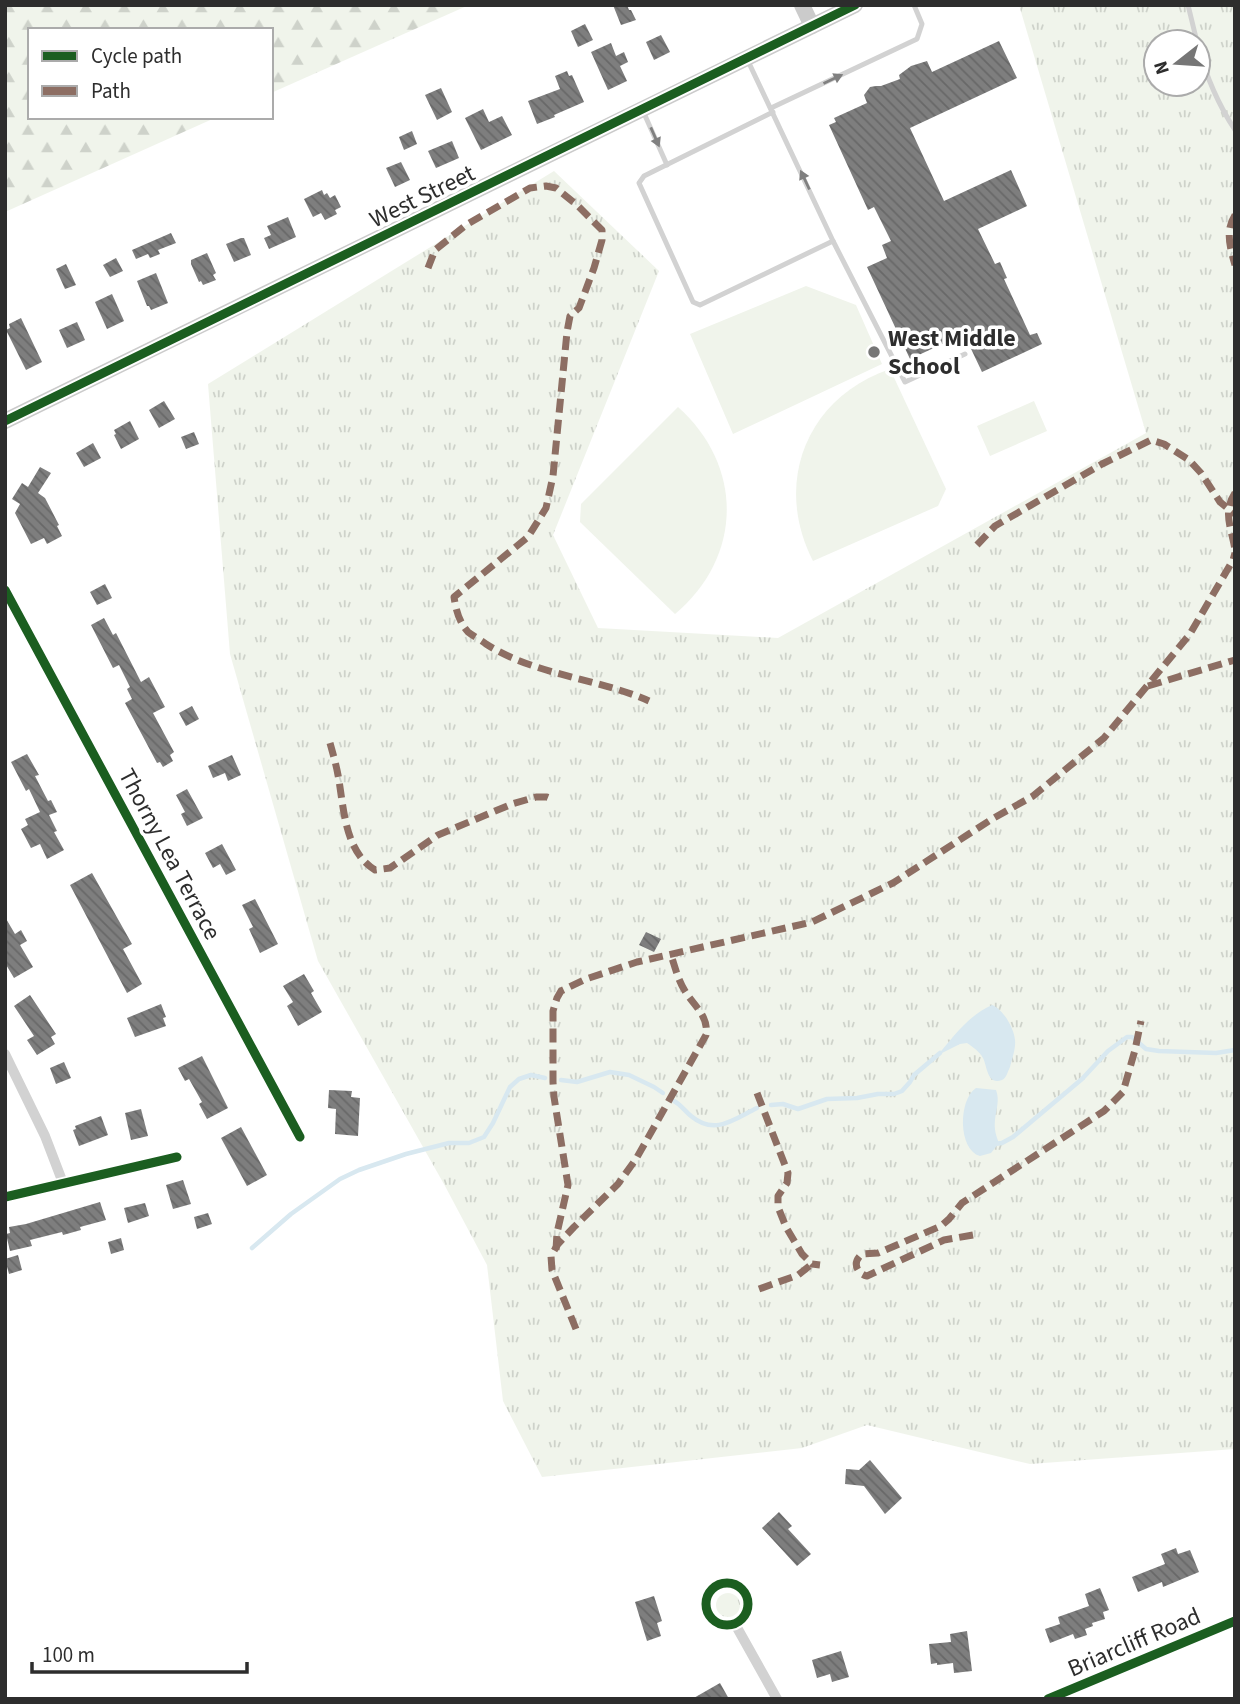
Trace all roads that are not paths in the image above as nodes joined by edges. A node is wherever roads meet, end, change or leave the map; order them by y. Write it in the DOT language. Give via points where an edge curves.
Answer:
graph roads {
  1 [pos="802,5"];
  2 [pos="855,5"];
  3 [pos="914,5"];
  4 [pos="1188,5"];
  5 [pos="812,26"];
  6 [pos="1194,28"];
  7 [pos="747,58"];
  8 [pos="1212,86"];
  9 [pos="642,109"];
  10 [pos="772,110"];
  11 [pos="1235,130"];
  12 [pos="667,165"];
  13 [pos="834,242"];
  14 [pos="965,354"];
  15 [pos="5,421"];
  16 [pos="5,590"];
  17 [pos="5,1054"];
  18 [pos="300,1137"];
  19 [pos="177,1157"];
  20 [pos="63,1183"];
  21 [pos="5,1197"];
  22 [pos="1235,1621"];
  23 [pos="735,1624"];
  24 [pos="777,1699"];
  25 [pos="1048,1699"];
  1 -- 5 [label="street"];
  2 -- 5 [label="street, West Street"];
  10 -- 3 [label="lane, one-way" via="917,39 922,24"];
  4 -- 6 [label="lane"];
  5 -- 7 [label="street, West Street"];
  7 -- 9 [label="street, West Street"];
  7 -- 10 [label="lane"];
  8 -- 11 [label="lane"];
  9 -- 12 [label="lane, one-way"];
  9 -- 15 [label="street, West Street"];
  10 -- 12 [label="lane"];
  13 -- 10 [label="lane, one-way"];
  12 -- 13 [label="lane" via="639,183 696,304"];
  13 -- 14 [label="lane" via="905,382"];
  16 -- 18 [label="street, Thorny Lea Terrace"];
  17 -- 20 [label="street"];
  19 -- 20 [label="street"];
  20 -- 21 [label="street"];
  22 -- 25 [label="street, Briarcliff Road"];
  23 -- 23 [label="street" via="718,1623 705,1608 707,1595 716,1585 738,1585 747,1597 747,1612"];
  23 -- 24 [label="street"];
}
